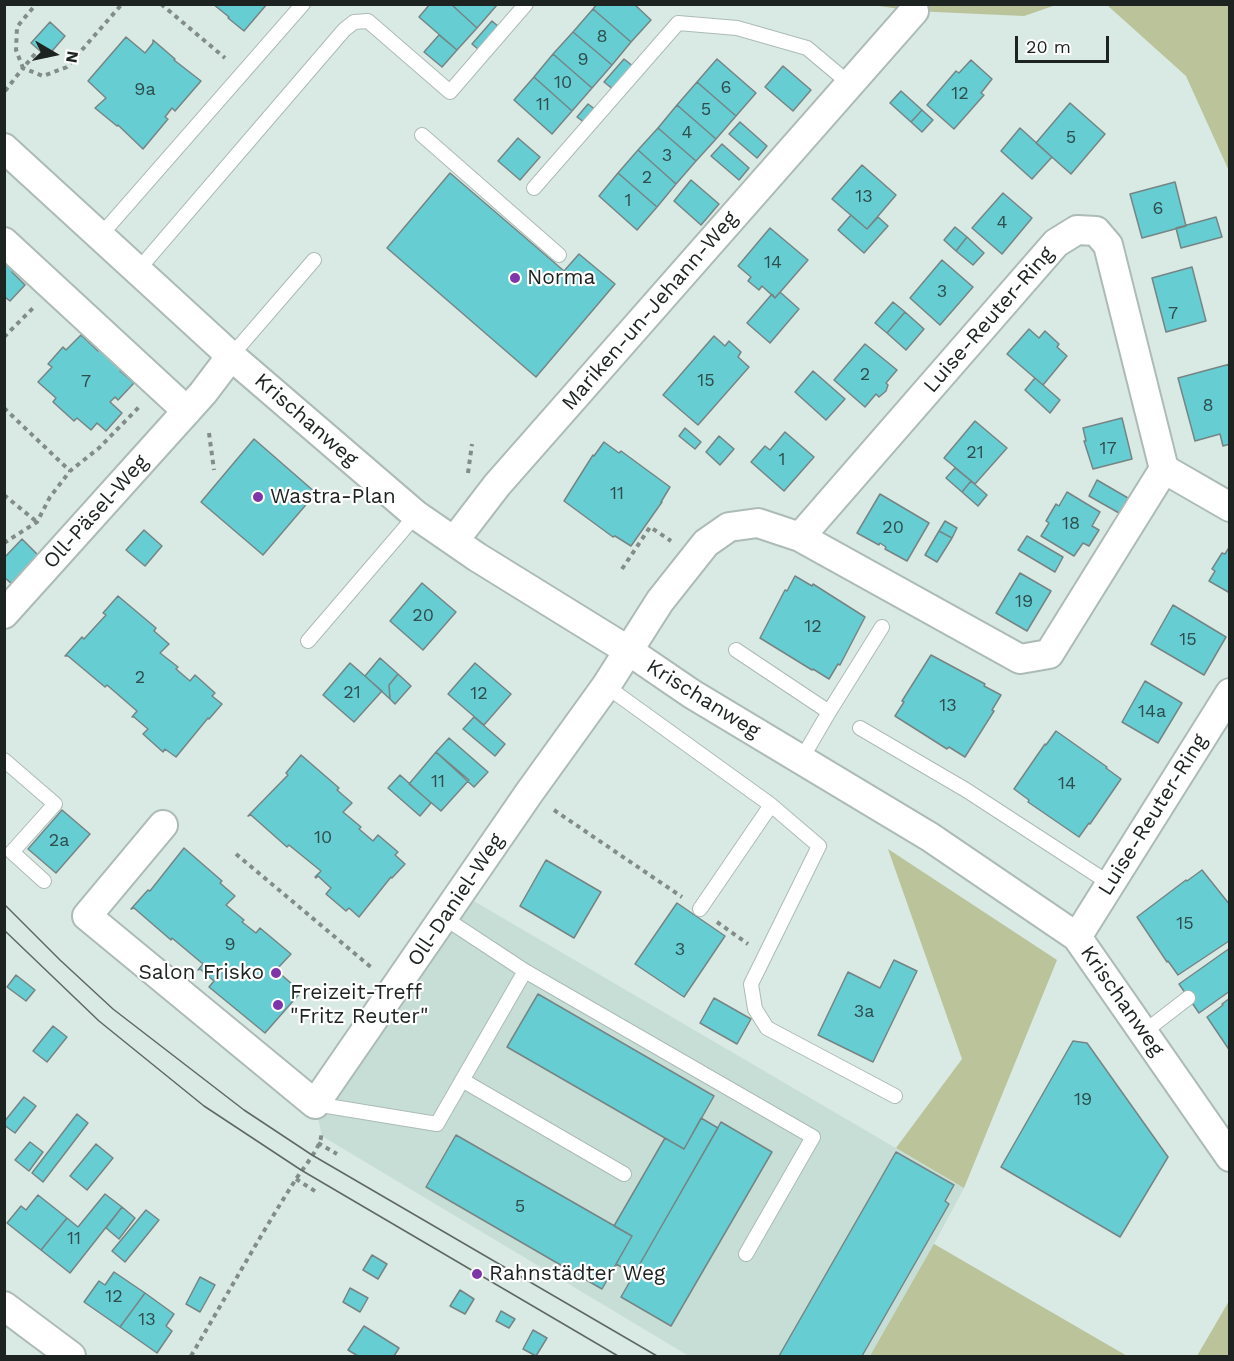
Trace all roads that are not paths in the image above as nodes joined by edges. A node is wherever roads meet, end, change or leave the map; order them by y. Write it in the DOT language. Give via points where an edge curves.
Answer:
graph roads {
  1 [pos="303,4"];
  2 [pos="526,4"];
  3 [pos="914,12"];
  4 [pos="850,84"];
  5 [pos="422,135"];
  6 [pos="4,148"];
  7 [pos="534,188"];
  8 [pos="100,236"];
  9 [pos="4,242"];
  10 [pos="559,255"];
  11 [pos="314,260"];
  12 [pos="138,270"];
  13 [pos="231,356"];
  14 [pos="187,411"];
  15 [pos="1164,469"];
  16 [pos="1230,507"];
  17 [pos="416,515"];
  18 [pos="800,537"];
  19 [pos="454,541"];
  20 [pos="4,614"];
  21 [pos="882,627"];
  22 [pos="308,641"];
  23 [pos="736,650"];
  24 [pos="629,651"];
  25 [pos="606,686"];
  26 [pos="1230,693"];
  27 [pos="829,712"];
  28 [pos="860,728"];
  29 [pos="4,760"];
  30 [pos="801,760"];
  31 [pos="771,806"];
  32 [pos="163,825"];
  33 [pos="44,881"];
  34 [pos="1109,883"];
  35 [pos="700,909"];
  36 [pos="443,917"];
  37 [pos="1077,937"];
  38 [pos="525,971"];
  39 [pos="1188,998"];
  40 [pos="1144,1032"];
  41 [pos="462,1080"];
  42 [pos="895,1096"];
  43 [pos="315,1104"];
  44 [pos="1228,1152"];
  45 [pos="624,1174"];
  46 [pos="746,1254"];
  47 [pos="4,1306"];
  48 [pos="70,1356"];
  1 -- 8 [label="lane"];
  2 -- 12 [label="lane" via="450,92 368,21 354,22"];
  3 -- 4 [label="street, Mariken-un-Jehann-Weg"];
  4 -- 7 [label="lane" via="807,48 738,28 678,23"];
  4 -- 19 [label="street, Mariken-un-Jehann-Weg" via="497,485"];
  5 -- 10 [label="lane"];
  6 -- 8 [label="street, Krischanweg"];
  8 -- 12 [label="street, Krischanweg"];
  9 -- 14 [label="street"];
  11 -- 13 [label="lane"];
  12 -- 13 [label="street, Krischanweg"];
  13 -- 14 [label="street, Oll-Päsel-Weg"];
  13 -- 17 [label="street, Krischanweg"];
  14 -- 20 [label="street, Oll-Päsel-Weg"];
  15 -- 16 [label="street"];
  15 -- 18 [label="street" via="1049,654 1020,659"];
  15 -- 18 [label="street, Luise-Reuter-Ring" via="1108,245 1096,231 1077,230 1056,243"];
  17 -- 19 [label="street, Krischanweg"];
  17 -- 22 [label="lane"];
  18 -- 24 [label="street" via="758,523 729,527 694,557"];
  19 -- 24 [label="street, Krischanweg"];
  21 -- 27 [label="lane"];
  23 -- 27 [label="lane"];
  24 -- 25 [label="street, Oll-Daniel-Weg"];
  24 -- 30 [label="street, Krischanweg"];
  25 -- 31 [label="lane"];
  25 -- 36 [label="street, Oll-Daniel-Weg"];
  26 -- 34 [label="street, Luise-Reuter-Ring"];
  27 -- 30 [label="lane"];
  28 -- 34 [label="lane" via="966,790"];
  29 -- 33 [label="lane" via="55,804 12,852"];
  30 -- 37 [label="street, Krischanweg" via="930,837"];
  31 -- 35 [label="lane"];
  31 -- 42 [label="lane" via="819,846 751,984 755,1009 767,1028"];
  32 -- 43 [label="street" via="87,916"];
  34 -- 37 [label="street, Luise-Reuter-Ring"];
  36 -- 38 [label="lane"];
  36 -- 43 [label="street, Oll-Daniel-Weg"];
  37 -- 40 [label="street, Krischanweg"];
  38 -- 41 [label="lane"];
  38 -- 46 [label="lane" via="813,1137"];
  39 -- 40 [label="lane"];
  40 -- 44 [label="street, Krischanweg"];
  41 -- 43 [label="lane" via="437,1124"];
  41 -- 45 [label="lane"];
  47 -- 48 [label="street"];
}
